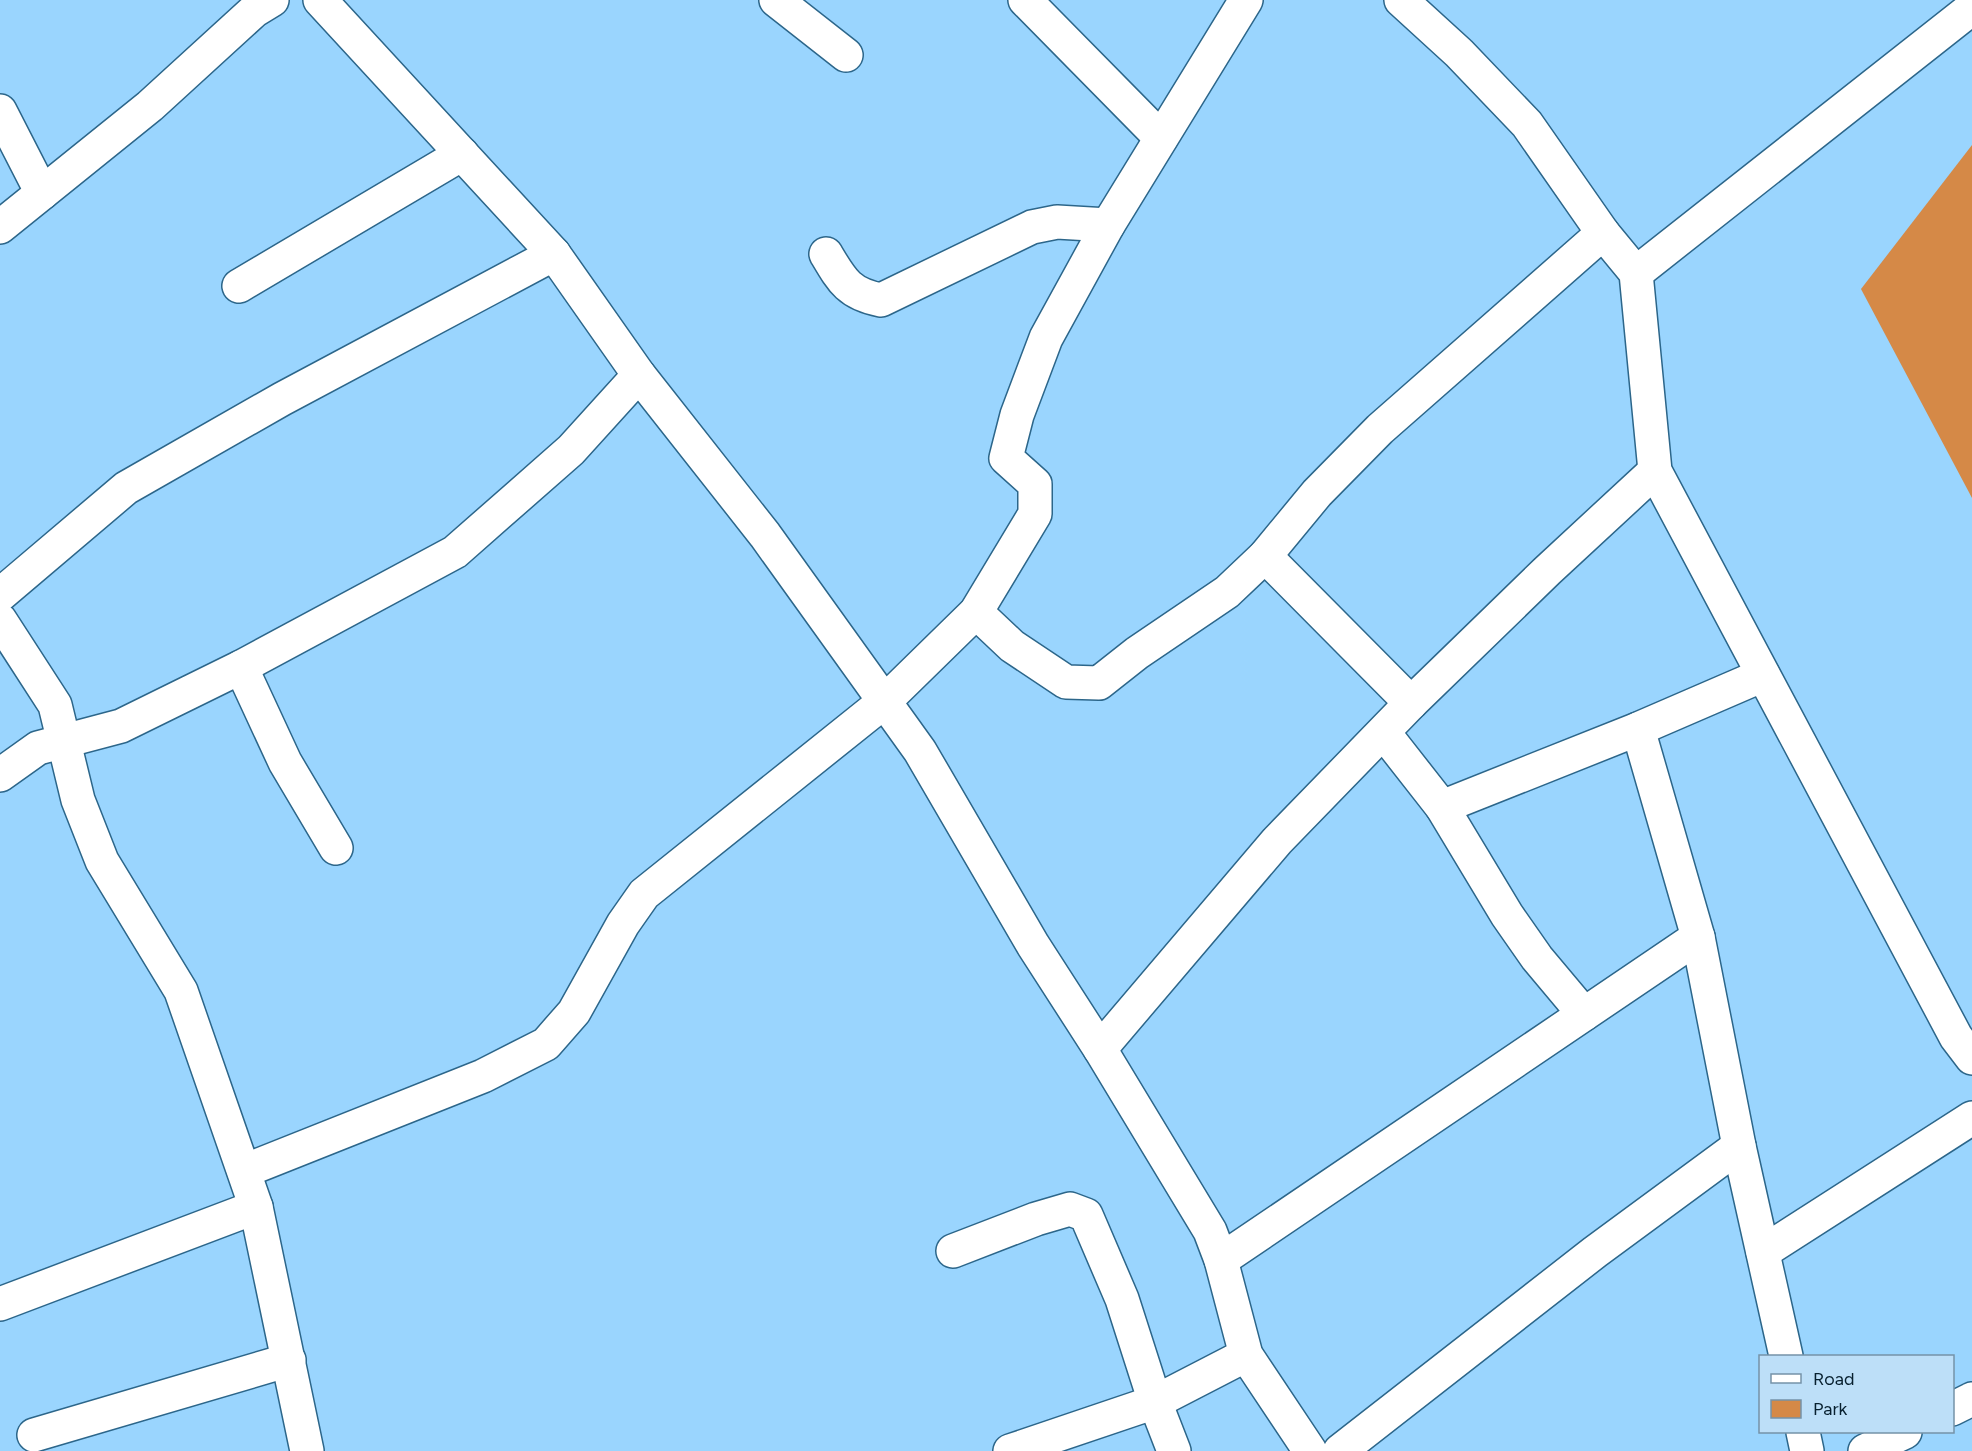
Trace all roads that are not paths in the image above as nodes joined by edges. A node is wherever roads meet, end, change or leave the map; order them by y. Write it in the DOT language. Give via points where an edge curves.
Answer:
graph roads {
  1 [pos="272,0"];
  2 [pos="320,0"];
  3 [pos="776,0"];
  4 [pos="1025,0"];
  5 [pos="1246,0"];
  6 [pos="1401,0"];
  7 [pos="1972,8"];
  8 [pos="846,55"];
  9 [pos="0,111"];
  10 [pos="1161,138"];
  11 [pos="462,154"];
  12 [pos="42,194"];
  13 [pos="1108,225"];
  14 [pos="0,227"];
  15 [pos="1603,233"];
  16 [pos="554,254"];
  17 [pos="826,254"];
  18 [pos="1636,273"];
  19 [pos="239,286"];
  20 [pos="639,375"];
  21 [pos="1655,471"];
  22 [pos="1265,556"];
  23 [pos="0,595"];
  24 [pos="976,612"];
  25 [pos="0,620"];
  26 [pos="241,668"];
  27 [pos="1764,675"];
  28 [pos="885,701"];
  29 [pos="1411,703"];
  30 [pos="1638,729"];
  31 [pos="1384,733"];
  32 [pos="63,740"];
  33 [pos="0,774"];
  34 [pos="1442,807"];
  35 [pos="336,848"];
  36 [pos="1698,936"];
  37 [pos="1584,1014"];
  38 [pos="1967,1040"];
  39 [pos="1100,1049"];
  40 [pos="1972,1118"];
  41 [pos="1739,1146"];
  42 [pos="244,1172"];
  43 [pos="256,1207"];
  44 [pos="953,1251"];
  45 [pos="1763,1252"];
  46 [pos="1221,1260"];
  47 [pos="0,1304"];
  48 [pos="1246,1355"];
  49 [pos="1786,1355"];
  50 [pos="289,1360"];
  51 [pos="1972,1399"];
  52 [pos="1155,1402"];
  53 [pos="1954,1408"];
  54 [pos="1803,1433"];
  55 [pos="1901,1433"];
  56 [pos="34,1435"];
  57 [pos="307,1451"];
  58 [pos="1010,1451"];
  59 [pos="1174,1451"];
  60 [pos="1310,1451"];
  61 [pos="1340,1451"];
  62 [pos="1807,1451"];
  63 [pos="1865,1451"];
  1 -- 12 [label="street" via="254,11 150,106"];
  2 -- 11 [label="street"];
  3 -- 8 [label="street"];
  4 -- 10 [label="street"];
  5 -- 10 [label="street"];
  6 -- 15 [label="street" via="1527,124"];
  7 -- 18 [label="street"];
  9 -- 12 [label="street"];
  10 -- 13 [label="street"];
  11 -- 16 [label="street"];
  11 -- 19 [label="street"];
  12 -- 14 [label="street"];
  13 -- 17 [label="street" via="1057,222 1032,227 881,300 846,286"];
  13 -- 24 [label="street" via="1046,338 1017,416 1006,458 1035,484 1035,514"];
  15 -- 18 [label="street"];
  15 -- 22 [label="street" via="1380,429 1317,493"];
  16 -- 20 [label="street"];
  16 -- 23 [label="street" via="282,399 126,488"];
  18 -- 21 [label="street"];
  20 -- 26 [label="street" via="571,450 455,552"];
  20 -- 28 [label="street" via="765,535"];
  21 -- 27 [label="street"];
  21 -- 29 [label="street"];
  22 -- 24 [label="street" via="1227,592 1099,683 1066,682 1012,646"];
  22 -- 29 [label="street"];
  24 -- 28 [label="street"];
  25 -- 32 [label="street" via="55,705"];
  26 -- 32 [label="street" via="121,726"];
  26 -- 35 [label="street" via="285,762"];
  27 -- 30 [label="street"];
  27 -- 38 [label="street"];
  28 -- 39 [label="street" via="920,751 1033,945"];
  28 -- 42 [label="street" via="644,894 574,1012 546,1044 483,1076"];
  29 -- 31 [label="street"];
  30 -- 34 [label="street"];
  30 -- 36 [label="street"];
  31 -- 34 [label="street"];
  31 -- 39 [label="street" via="1277,841"];
  32 -- 33 [label="street" via="38,748"];
  32 -- 42 [label="street" via="78,800 102,861 181,992"];
  34 -- 37 [label="street" via="1507,915"];
  36 -- 37 [label="street"];
  36 -- 41 [label="street"];
  37 -- 46 [label="street"];
  39 -- 46 [label="street" via="1209,1231"];
  40 -- 45 [label="street"];
  41 -- 45 [label="street"];
  41 -- 61 [label="street" via="1595,1252"];
  42 -- 43 [label="street"];
  43 -- 47 [label="street"];
  43 -- 50 [label="street"];
  44 -- 52 [label="street" via="1070,1209 1086,1215 1122,1299"];
  45 -- 49 [label="street"];
  46 -- 48 [label="street"];
  48 -- 52 [label="street"];
  48 -- 60 [label="street"];
  50 -- 56 [label="street"];
  50 -- 57 [label="street"];
  51 -- 53 [label="street"];
  52 -- 58 [label="street"];
  52 -- 59 [label="street"];
  54 -- 62 [label="street"];
  55 -- 63 [label="street"];
}
